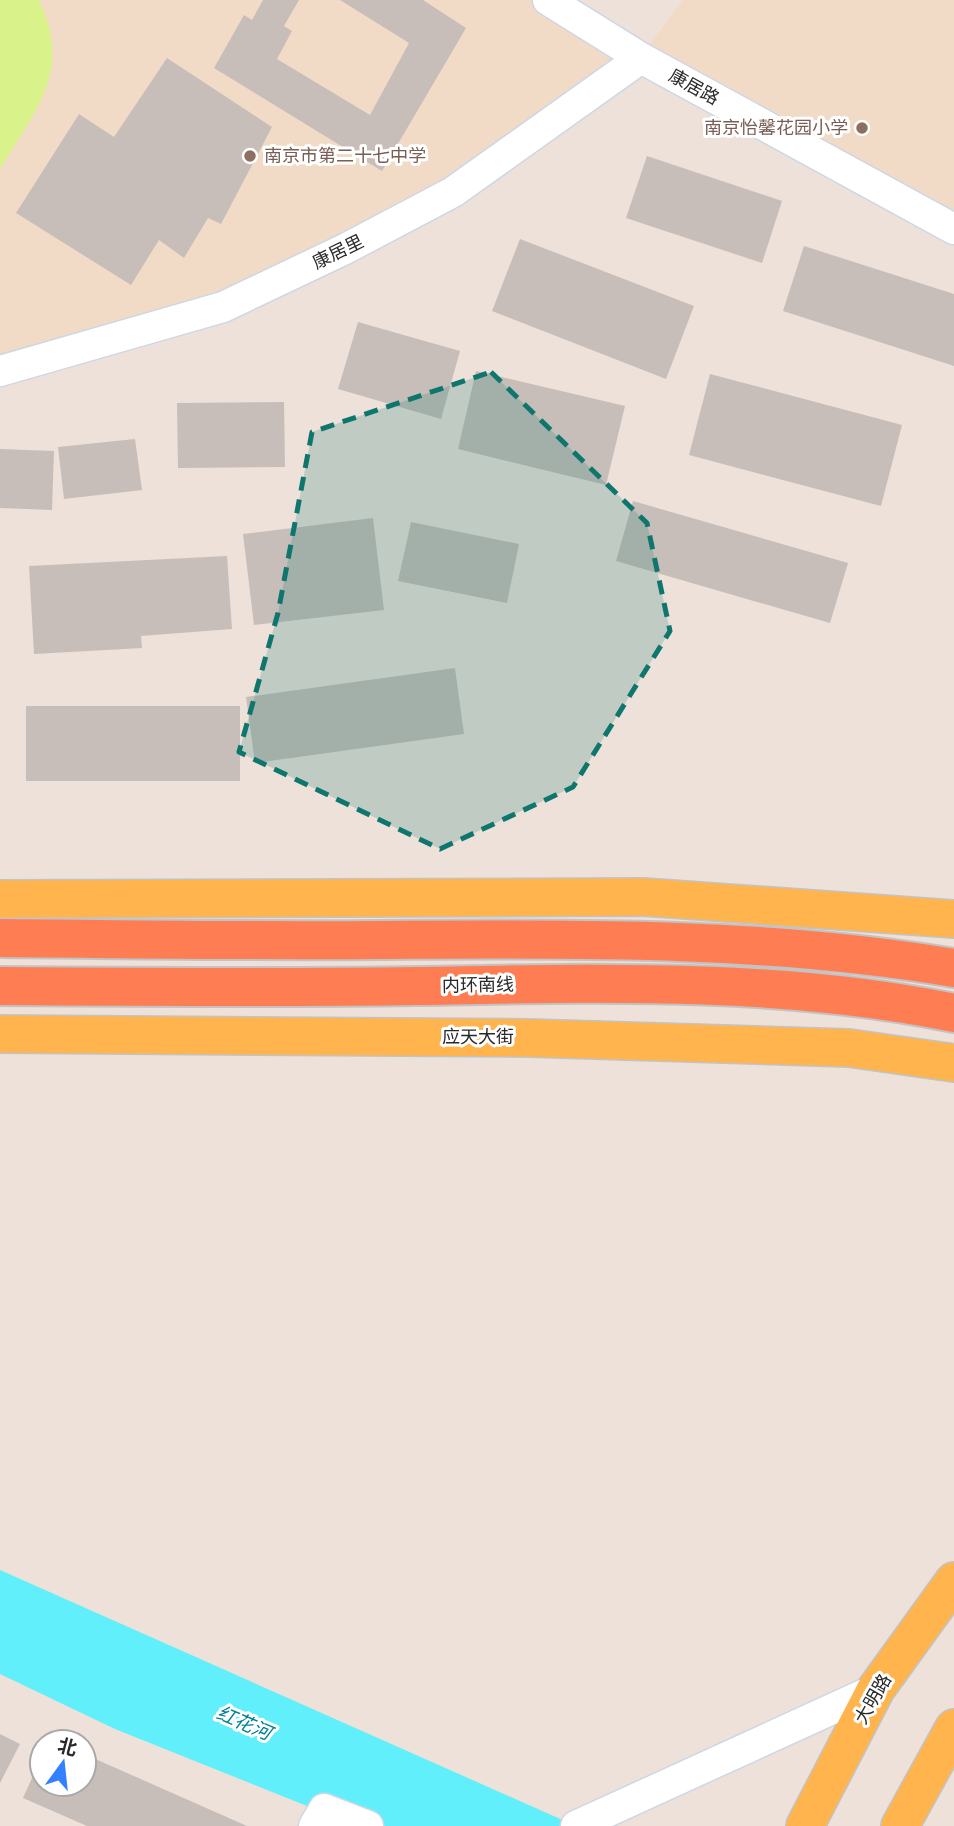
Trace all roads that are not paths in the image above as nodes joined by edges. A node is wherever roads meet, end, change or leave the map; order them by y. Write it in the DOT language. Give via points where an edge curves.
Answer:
graph roads {
  1 [pos="548,0"];
  2 [pos="641,58"];
  3 [pos="954,229"];
  4 [pos="0,371"];
  5 [pos="0,899"];
  6 [pos="954,919"];
  7 [pos="0,938"];
  8 [pos="954,968"];
  9 [pos="0,986"];
  10 [pos="954,1013"];
  11 [pos="0,1034"];
  12 [pos="954,1063"];
  13 [pos="954,1581"];
  14 [pos="876,1689"];
  15 [pos="954,1729"];
  16 [pos="582,1823"];
  17 [pos="314,1826"];
  18 [pos="368,1826"];
  19 [pos="805,1826"];
  20 [pos="901,1826"];
  1 -- 2 [label="street, 康居路"];
  2 -- 3 [label="street, 康居路"];
  2 -- 4 [label="street, 康居里" via="453,192 345,249 223,307"];
  5 -- 6 [label="main road" via="643,898"];
  7 -- 8 [label="highway" via="593,939 739,944 896,958"];
  9 -- 10 [label="highway, 内环南线" via="247,989 613,983 783,992 913,1004"];
  11 -- 12 [label="main road, 应天大街" via="543,1038 849,1048"];
  13 -- 14 [label="main road, 大明路"];
  14 -- 16 [label="street"];
  14 -- 19 [label="main road, 大明路"];
  15 -- 20 [label="main road"];
  17 -- 18 [label="street" via="324,1809"];
}
